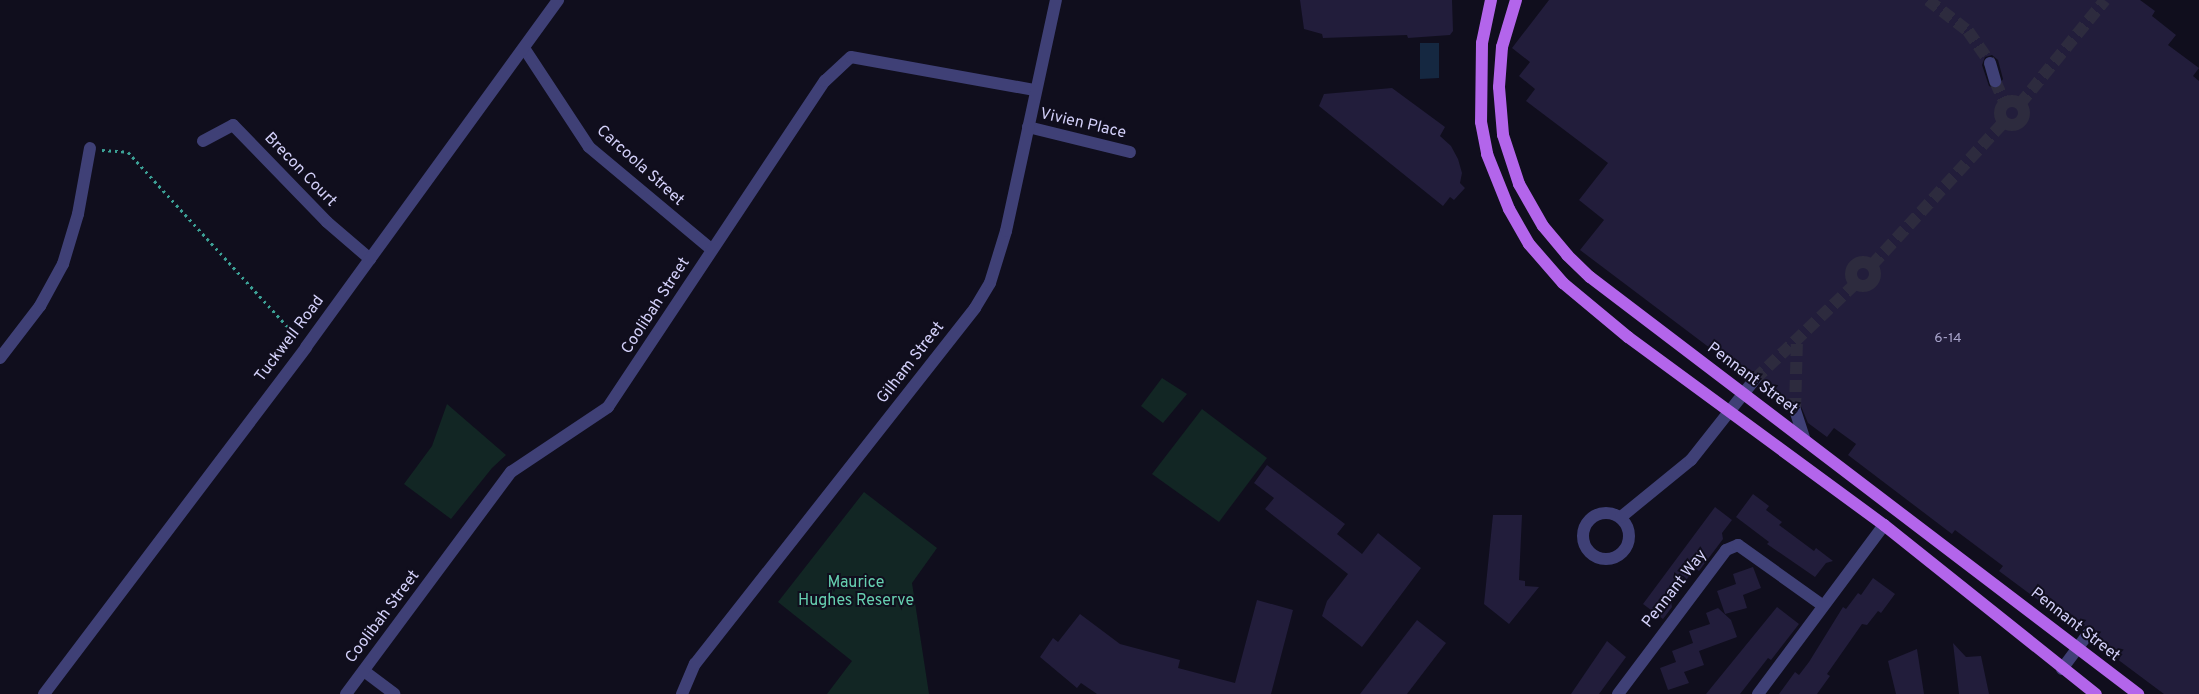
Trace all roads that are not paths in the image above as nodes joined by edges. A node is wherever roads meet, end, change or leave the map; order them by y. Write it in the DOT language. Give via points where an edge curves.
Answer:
graph roads {
  1 [pos="558,0"];
  2 [pos="1056,0"];
  3 [pos="1491,0"];
  4 [pos="1516,0"];
  5 [pos="524,48"];
  6 [pos="1990,63"];
  7 [pos="1995,81"];
  8 [pos="1035,90"];
  9 [pos="1028,127"];
  10 [pos="203,141"];
  11 [pos="90,148"];
  12 [pos="1130,152"];
  13 [pos="712,250"];
  14 [pos="370,259"];
  15 [pos="0,357"];
  16 [pos="1756,379"];
  17 [pos="1743,394"];
  18 [pos="1795,410"];
  19 [pos="1730,412"];
  20 [pos="1805,440"];
  21 [pos="1621,517"];
  22 [pos="1884,525"];
  23 [pos="1822,605"];
  24 [pos="2088,634"];
  25 [pos="2078,648"];
  26 [pos="2062,669"];
  27 [pos="364,671"];
  28 [pos="44,694"];
  29 [pos="346,694"];
  30 [pos="394,694"];
  31 [pos="682,694"];
  32 [pos="1618,694"];
  33 [pos="1758,694"];
  34 [pos="2096,694"];
  35 [pos="2138,694"];
  1 -- 5 [label="street, Tuckwell Road"];
  2 -- 8 [label="street, Gilham Street"];
  3 -- 19 [label="main road" via="1482,43 1481,122 1487,154 1508,209 1529,244 1563,283"];
  4 -- 17 [label="main road, Pennant Street" via="1502,46 1499,87 1503,136 1519,184 1543,226 1590,277"];
  5 -- 13 [label="street, Carcoola Street" via="589,147"];
  5 -- 14 [label="street, Tuckwell Road"];
  6 -- 7 [label="street"];
  8 -- 9 [label="street, Gilham Street"];
  8 -- 13 [label="street, Coolibah Street" via="851,57 825,81"];
  9 -- 12 [label="street, Vivien Place"];
  9 -- 31 [label="street, Gilham Street" via="1006,231 990,283 975,308 696,664"];
  10 -- 14 [label="street, Brecon Court" via="233,125 327,222"];
  11 -- 15 [label="street" via="78,214 64,264 40,306"];
  13 -- 27 [label="street, Coolibah Street" via="608,407 512,472"];
  14 -- 28 [label="street, Tuckwell Road"];
  16 -- 17 [label="street"];
  17 -- 19 [label="street"];
  17 -- 20 [label="main road, Pennant Street"];
  18 -- 20 [label="street"];
  19 -- 21 [label="street" via="1690,460"];
  19 -- 22 [label="main road"];
  20 -- 25 [label="main road, Pennant Street"];
  22 -- 23 [label="street"];
  22 -- 26 [label="main road"];
  23 -- 32 [label="street, Pennant Way" via="1738,545 1726,550"];
  23 -- 33 [label="street"];
  24 -- 25 [label="street"];
  25 -- 26 [label="street"];
  25 -- 35 [label="main road, Pennant Street"];
  26 -- 34 [label="main road"];
  27 -- 29 [label="street, Coolibah Street"];
  27 -- 30 [label="street"];
}
